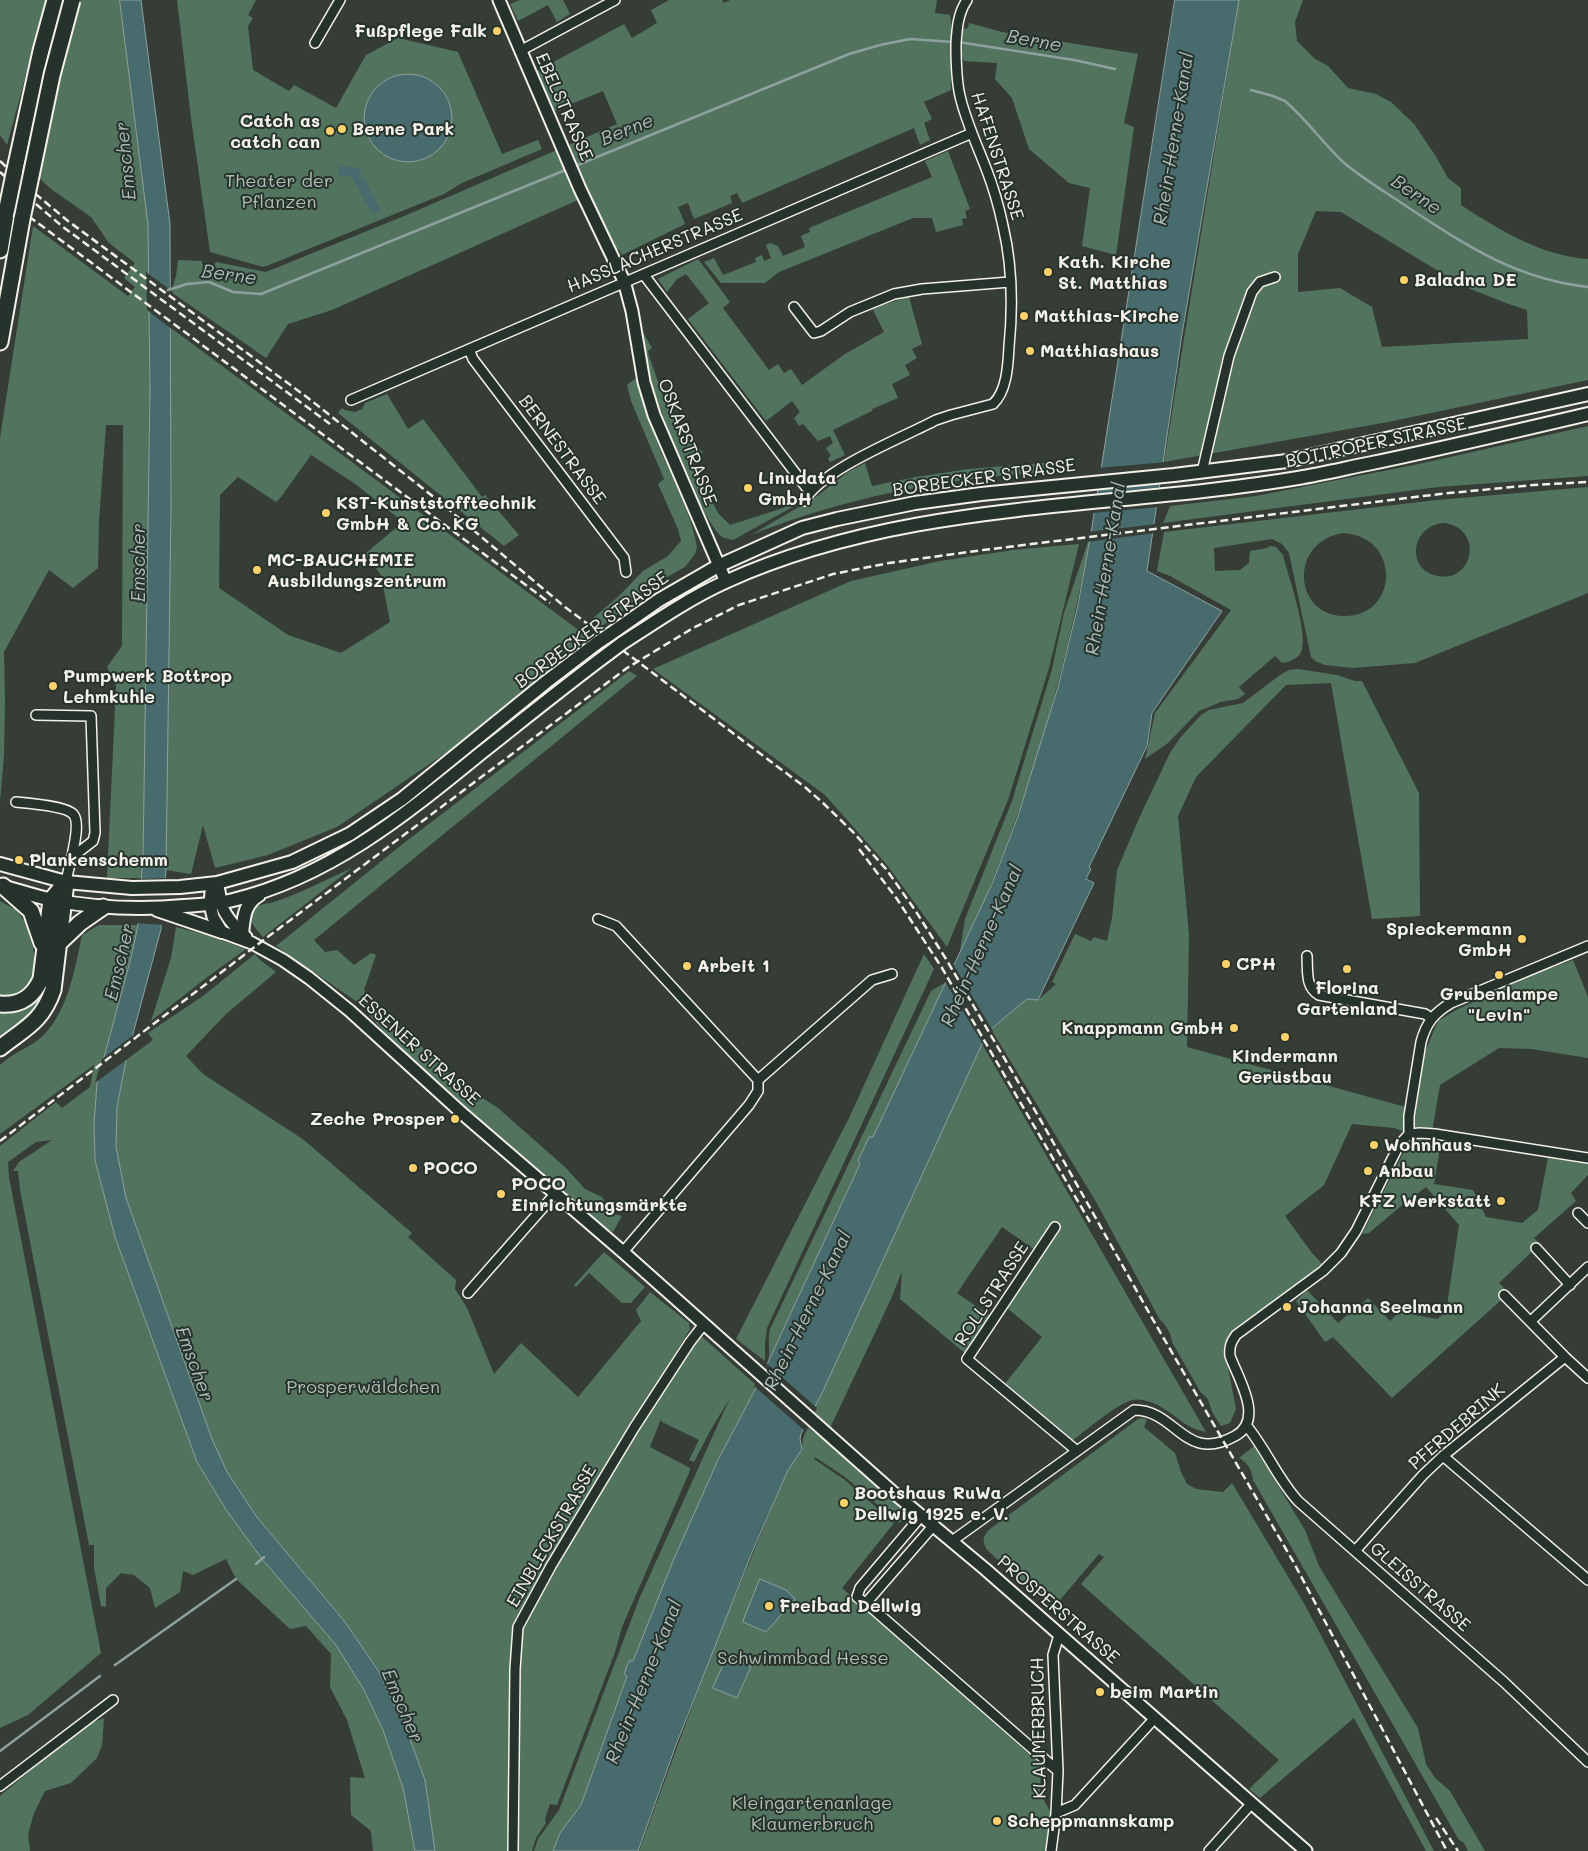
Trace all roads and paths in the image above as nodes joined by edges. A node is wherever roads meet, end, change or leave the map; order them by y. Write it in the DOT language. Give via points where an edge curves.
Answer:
graph roads {
  1 [pos="55,0"];
  2 [pos="72,0"];
  3 [pos="340,0"];
  4 [pos="498,0"];
  5 [pos="615,0"];
  6 [pos="966,0"];
  7 [pos="315,43"];
  8 [pos="520,51"];
  9 [pos="972,133"];
  10 [pos="3,209"];
  11 [pos="0,250"];
  12 [pos="644,275"];
  13 [pos="1274,277"];
  14 [pos="624,281"];
  15 [pos="1010,282"];
  16 [pos="794,307"];
  17 [pos="0,342"];
  18 [pos="469,349"];
  19 [pos="1588,394"];
  20 [pos="350,400"];
  21 [pos="1588,414"];
  22 [pos="1202,472"];
  23 [pos="1174,475"];
  24 [pos="809,491"];
  25 [pos="1169,494"];
  26 [pos="804,501"];
  27 [pos="718,566"];
  28 [pos="626,572"];
  29 [pos="726,582"];
  30 [pos="36,715"];
  31 [pos="16,802"];
  32 [pos="71,858"];
  33 [pos="0,864"];
  34 [pos="66,882"];
  35 [pos="217,882"];
  36 [pos="2,886"];
  37 [pos="267,891"];
  38 [pos="58,901"];
  39 [pos="215,903"];
  40 [pos="104,907"];
  41 [pos="177,912"];
  42 [pos="598,919"];
  43 [pos="222,932"];
  44 [pos="242,933"];
  45 [pos="59,943"];
  46 [pos="252,943"];
  47 [pos="1588,946"];
  48 [pos="43,949"];
  49 [pos="1307,956"];
  50 [pos="892,974"];
  51 [pos="0,1004"];
  52 [pos="1431,1018"];
  53 [pos="0,1048"];
  54 [pos="758,1080"];
  55 [pos="1409,1134"];
  56 [pos="1588,1158"];
  57 [pos="555,1194"];
  58 [pos="1578,1212"];
  59 [pos="1588,1223"];
  60 [pos="1055,1227"];
  61 [pos="1536,1248"];
  62 [pos="623,1252"];
  63 [pos="1588,1267"];
  64 [pos="1570,1284"];
  65 [pos="468,1293"];
  66 [pos="1504,1295"];
  67 [pos="1531,1321"];
  68 [pos="704,1324"];
  69 [pos="1565,1357"];
  70 [pos="1588,1378"];
  71 [pos="786,1397"];
  72 [pos="1246,1425"];
  73 [pos="1077,1451"];
  74 [pos="1443,1456"];
  75 [pos="922,1515"];
  76 [pos="934,1525"];
  77 [pos="952,1541"];
  78 [pos="1355,1551"];
  79 [pos="1588,1580"];
  80 [pos="866,1603"];
  81 [pos="1059,1635"];
  82 [pos="113,1700"];
  83 [pos="1155,1718"];
  84 [pos="1588,1762"];
  85 [pos="1058,1770"];
  86 [pos="0,1786"];
  87 [pos="1252,1804"];
  88 [pos="1056,1814"];
  89 [pos="514,1851"];
  90 [pos="1051,1851"];
  91 [pos="1209,1851"];
  92 [pos="1306,1851"];
  1 -- 10 [label="highway, bridge"];
  2 -- 17 [label="highway, bridge" via="52,75"];
  3 -- 7 [label="street"];
  4 -- 8 [label="main road, EBELSTRASSE"];
  5 -- 8 [label="street"];
  6 -- 9 [label="street, HAFENSTRASSE" via="957,29 956,75"];
  8 -- 14 [label="main road, EBELSTRASSE"];
  9 -- 12 [label="street, HASSLACHERSTRASSE"];
  9 -- 15 [label="street, HAFENSTRASSE" via="988,172 1003,228"];
  10 -- 11 [label="highway"];
  12 -- 14 [label="street, HASSLACHERSTRASSE"];
  12 -- 24 [label="street"];
  13 -- 22 [label="street" via="1260,282 1252,292 1229,356"];
  14 -- 18 [label="street, HASSLACHERSTRASSE"];
  14 -- 27 [label="main road, OSKARSTRASSE" via="644,382 654,415"];
  15 -- 16 [label="street" via="894,294 850,312 814,334"];
  15 -- 24 [label="street, HAFENSTRASSE" via="1008,360 997,400 993,404 936,420 841,468"];
  18 -- 20 [label="street, HASSLACHERSTRASSE"];
  18 -- 28 [label="street, BERNESTRASSE" via="473,359 624,558"];
  19 -- 22 [label="main road, BOTTROPER STRASSE" via="1287,461"];
  21 -- 25 [label="main road, BOTTROPER STRASSE" via="1298,478"];
  22 -- 23 [label="main road, BOTTROPER STRASSE"];
  23 -- 27 [label="main road, BORBECKER STRASSE" via="1058,485 915,503 802,528"];
  24 -- 26 [label="street, HAFENSTRASSE"];
  25 -- 29 [label="main road, BORBECKER STRASSE" via="915,524 815,548"];
  27 -- 29 [label="main road, OSKARSTRASSE"];
  27 -- 35 [label="main road, BORBECKER STRASSE, bridge" via="659,600 597,643 402,799 350,834 292,862"];
  29 -- 37 [label="main road, BORBECKER STRASSE, bridge" via="676,607 621,644 395,822 318,869"];
  30 -- 32 [label="street" via="91,716 95,833 93,841"];
  31 -- 32 [label="street" via="58,808 75,815 76,840"];
  32 -- 34 [label="street"];
  33 -- 34 [label="main road"];
  34 -- 35 [label="main road" via="132,888"];
  34 -- 38 [label="highway"];
  35 -- 39 [label="main road" via="211,892"];
  36 -- 38 [label="main road"];
  36 -- 48 [label="highway" via="31,911"];
  37 -- 39 [label="main road, BORBECKER STRASSE"];
  37 -- 44 [label="main road" via="247,906"];
  38 -- 40 [label="main road"];
  38 -- 45 [label="highway"];
  38 -- 48 [label="highway"];
  39 -- 41 [label="main road"];
  39 -- 43 [label="main road" via="215,922"];
  39 -- 44 [label="main road, ESSENER STRASSE"];
  40 -- 41 [label="main road"];
  40 -- 45 [label="highway"];
  41 -- 43 [label="main road"];
  42 -- 54 [label="street" via="620,930"];
  43 -- 46 [label="main road, ESSENER STRASSE"];
  44 -- 46 [label="main road, ESSENER STRASSE"];
  45 -- 53 [label="highway" via="53,990 44,1011"];
  46 -- 57 [label="main road, ESSENER STRASSE" via="294,966 350,1011"];
  47 -- 52 [label="street" via="1452,1003"];
  48 -- 51 [label="highway" via="40,979 34,992 20,1002"];
  49 -- 52 [label="street" via="1309,985 1319,995 1418,1012"];
  50 -- 54 [label="street" via="872,980"];
  52 -- 55 [label="street" via="1418,1054"];
  54 -- 62 [label="street" via="758,1091 749,1105"];
  55 -- 56 [label="street" via="1435,1134"];
  55 -- 72 [label="street" via="1399,1145 1356,1231 1341,1253 1323,1271 1232,1341 1230,1356 1248,1402 1250,1415"];
  57 -- 62 [label="main road, ESSENER STRASSE"];
  57 -- 65 [label="street"];
  58 -- 59 [label="street"];
  60 -- 73 [label="street, ROLLSTRASSE" via="967,1359"];
  61 -- 64 [label="street"];
  62 -- 68 [label="main road, ESSENER STRASSE"];
  63 -- 64 [label="street"];
  64 -- 67 [label="street"];
  66 -- 67 [label="street"];
  67 -- 69 [label="street"];
  68 -- 71 [label="main road, ESSENER STRASSE"];
  68 -- 89 [label="street, EINBLECKSTRASSE" via="634,1428 518,1627"];
  69 -- 70 [label="street"];
  69 -- 74 [label="street, PFERDEBRINK"];
  71 -- 75 [label="main road, PROSPERSTRASSE"];
  72 -- 73 [label="street" via="1233,1437 1218,1443 1201,1444 1193,1442 1153,1414 1134,1410"];
  72 -- 78 [label="street, GLEISSTRASSE" via="1289,1491"];
  73 -- 77 [label="street"];
  74 -- 78 [label="street, PFERDEBRINK"];
  74 -- 79 [label="street"];
  75 -- 76 [label="main road, PROSPERSTRASSE"];
  75 -- 80 [label="street" via="860,1588 857,1597"];
  76 -- 77 [label="main road, PROSPERSTRASSE"];
  76 -- 80 [label="street"];
  77 -- 81 [label="main road, PROSPERSTRASSE"];
  78 -- 84 [label="street, GLEISSTRASSE" via="1504,1682"];
  80 -- 85 [label="street"];
  81 -- 83 [label="main road, PROSPERSTRASSE"];
  81 -- 85 [label="street, KLAUMERBRUCH" via="1053,1655"];
  82 -- 86 [label="street"];
  83 -- 87 [label="main road, PROSPERSTRASSE"];
  83 -- 88 [label="street" via="1074,1805"];
  85 -- 88 [label="street, KLAUMERBRUCH"];
  87 -- 91 [label="street"];
  87 -- 92 [label="main road, PROSPERSTRASSE"];
  88 -- 90 [label="street, KLAUMERBRUCH"];
}
